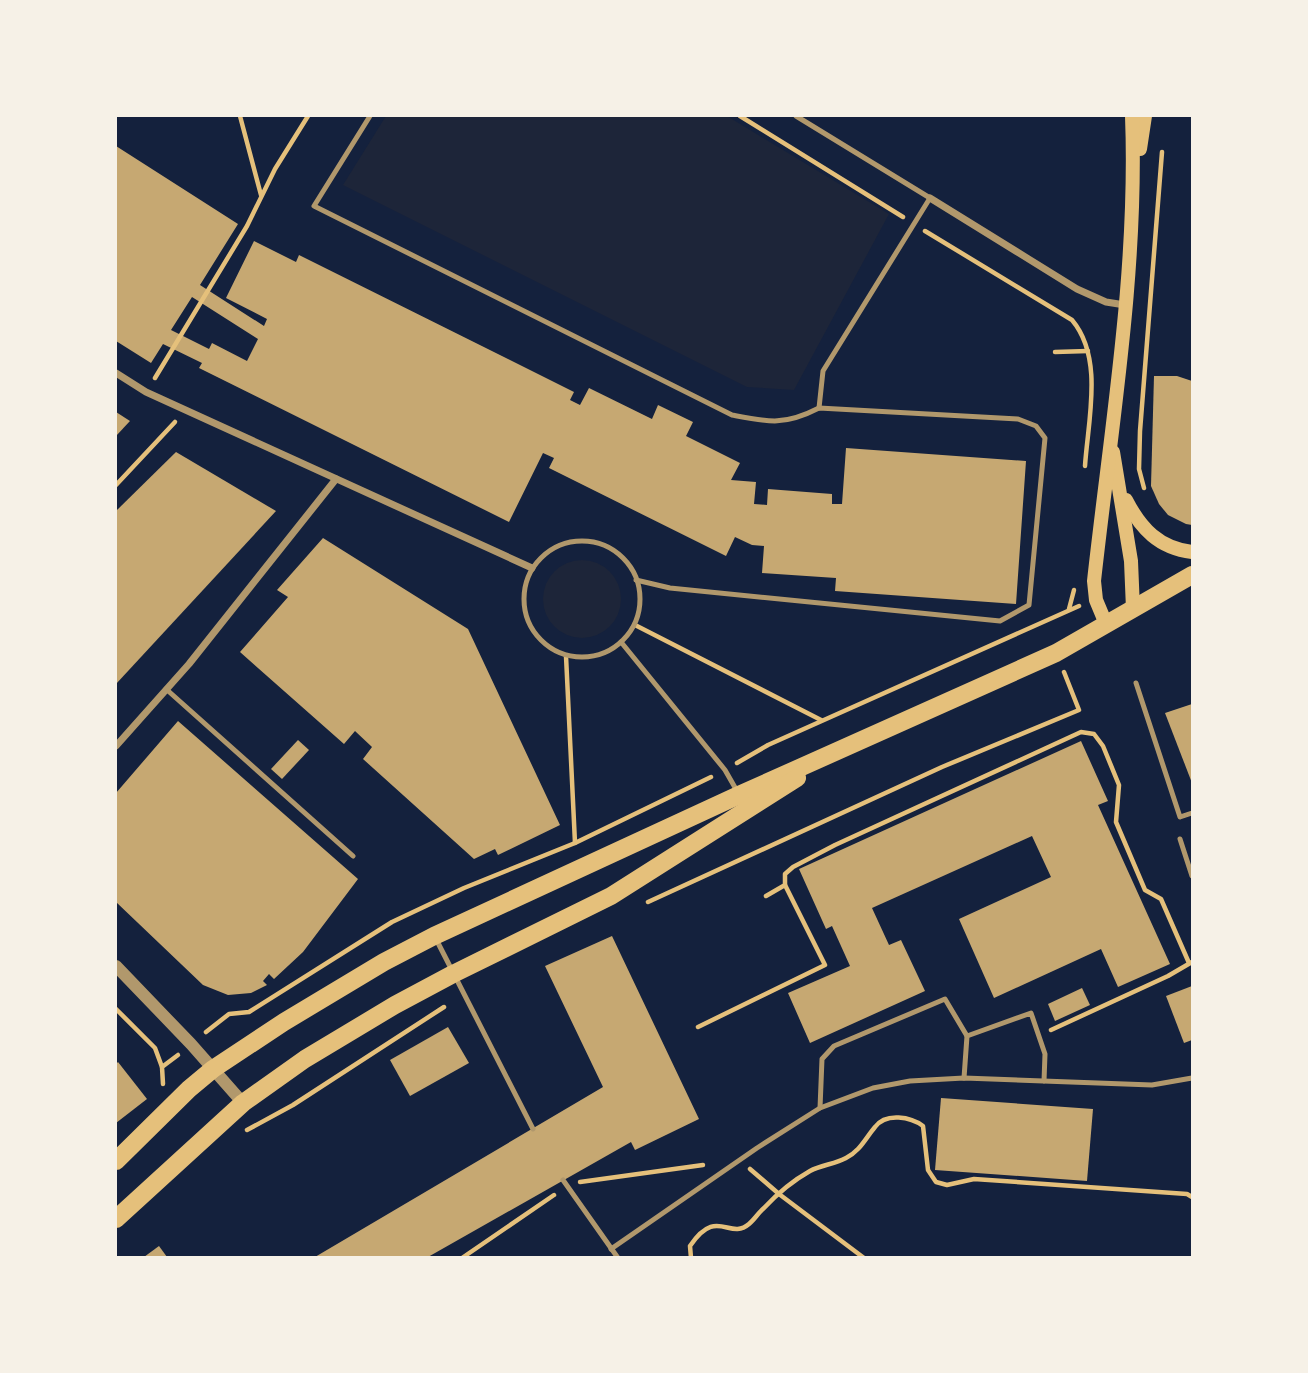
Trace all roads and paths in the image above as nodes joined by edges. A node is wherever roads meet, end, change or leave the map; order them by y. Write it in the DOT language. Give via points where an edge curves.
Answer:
graph roads {
  1 [pos="240,116"];
  2 [pos="308,116"];
  3 [pos="370,116"];
  4 [pos="740,116"];
  5 [pos="796,116"];
  6 [pos="1132,116"];
  7 [pos="1146,116"];
  8 [pos="1163,142"];
  9 [pos="1135,178"];
  10 [pos="261,196"];
  11 [pos="930,198"];
  12 [pos="914,224"];
  13 [pos="1125,305"];
  14 [pos="1055,352"];
  15 [pos="116,373"];
  16 [pos="146,392"];
  17 [pos="819,408"];
  18 [pos="186,411"];
  19 [pos="1110,433"];
  20 [pos="336,479"];
  21 [pos="116,485"];
  22 [pos="1119,488"];
  23 [pos="1146,498"];
  24 [pos="1192,552"];
  25 [pos="532,568"];
  26 [pos="1192,575"];
  27 [pos="636,580"];
  28 [pos="1096,600"];
  29 [pos="1133,608"];
  30 [pos="1106,624"];
  31 [pos="635,625"];
  32 [pos="621,642"];
  33 [pos="566,656"];
  34 [pos="1136,683"];
  35 [pos="166,689"];
  36 [pos="1079,710"];
  37 [pos="822,721"];
  38 [pos="116,746"];
  39 [pos="849,746"];
  40 [pos="725,770"];
  41 [pos="739,795"];
  42 [pos="1192,813"];
  43 [pos="1180,839"];
  44 [pos="575,843"];
  45 [pos="353,856"];
  46 [pos="1192,876"];
  47 [pos="785,885"];
  48 [pos="766,896"];
  49 [pos="646,902"];
  50 [pos="434,936"];
  51 [pos="1191,962"];
  52 [pos="116,966"];
  53 [pos="453,974"];
  54 [pos="463,994"];
  55 [pos="116,1009"];
  56 [pos="698,1027"];
  57 [pos="1040,1034"];
  58 [pos="967,1036"];
  59 [pos="191,1044"];
  60 [pos="163,1067"];
  61 [pos="213,1069"];
  62 [pos="964,1078"];
  63 [pos="1192,1078"];
  64 [pos="1044,1081"];
  65 [pos="243,1103"];
  66 [pos="820,1108"];
  67 [pos="533,1129"];
  68 [pos="245,1132"];
  69 [pos="740,1160"];
  70 [pos="116,1161"];
  71 [pos="704,1165"];
  72 [pos="563,1180"];
  73 [pos="568,1186"];
  74 [pos="779,1194"];
  75 [pos="1192,1197"];
  76 [pos="116,1219"];
  77 [pos="611,1249"];
  78 [pos="462,1258"];
  79 [pos="618,1258"];
  80 [pos="691,1258"];
  81 [pos="864,1258"];
  1 -- 10 [label="path"];
  2 -- 10 [label="path"];
  3 -- 17 [label="lane" via="314,206 732,415 768,422 799,418"];
  4 -- 12 [label="path"];
  5 -- 11 [label="lane"];
  6 -- 9 [label="main road"];
  7 -- 9 [label="main road"];
  8 -- 23 [label="path" via="1140,431 1139,469"];
  9 -- 13 [label="main road"];
  10 -- 16 [label="path"];
  11 -- 12 [label="lane"];
  11 -- 13 [label="street" via="1077,289"];
  12 -- 14 [label="path" via="1072,320 1088,351"];
  12 -- 17 [label="lane" via="823,371"];
  13 -- 19 [label="main road"];
  15 -- 16 [label="street"];
  16 -- 18 [label="street"];
  17 -- 27 [label="lane" via="1018,419 1036,426 1045,438 1029,605 1000,621 670,588"];
  18 -- 20 [label="street"];
  18 -- 21 [label="path"];
  19 -- 22 [label="main road"];
  19 -- 28 [label="main road" via="1094,581"];
  20 -- 25 [label="street"];
  20 -- 35 [label="street"];
  22 -- 24 [label="main road" via="1137,522 1156,540 1174,550"];
  22 -- 29 [label="main road"];
  25 -- 27 [label="lane" via="560,545 597,543 614,551"];
  25 -- 33 [label="lane" via="524,588 524,610 532,630 546,646"];
  26 -- 29 [label="main road"];
  27 -- 31 [label="lane"];
  28 -- 30 [label="main road"];
  28 -- 37 [label="path"];
  29 -- 30 [label="main road"];
  30 -- 39 [label="main road" via="1056,653"];
  31 -- 32 [label="lane"];
  31 -- 37 [label="path"];
  32 -- 33 [label="lane" via="604,653"];
  32 -- 40 [label="lane"];
  33 -- 44 [label="path"];
  34 -- 42 [label="lane" via="1180,817"];
  35 -- 38 [label="street"];
  35 -- 45 [label="lane"];
  36 -- 49 [label="path"];
  37 -- 40 [label="path"];
  39 -- 41 [label="main road"];
  39 -- 53 [label="main road" via="611,896"];
  40 -- 41 [label="lane"];
  40 -- 44 [label="path"];
  41 -- 50 [label="main road"];
  43 -- 46 [label="lane"];
  44 -- 59 [label="path" via="392,922 248,1012 229,1014"];
  47 -- 48 [label="path"];
  47 -- 51 [label="path" via="785,874 793,867 835,845 1081,732 1094,734 1119,785 1116,822 1145,890 1161,899"];
  47 -- 56 [label="path" via="825,965"];
  50 -- 53 [label="lane"];
  50 -- 61 [label="main road" via="373,968"];
  51 -- 57 [label="path"];
  52 -- 59 [label="street"];
  53 -- 54 [label="lane"];
  53 -- 65 [label="main road" via="305,1059"];
  54 -- 67 [label="lane"];
  54 -- 68 [label="path"];
  55 -- 60 [label="path" via="155,1048"];
  57 -- 58 [label="lane" via="1031,1013"];
  57 -- 64 [label="lane"];
  58 -- 62 [label="lane"];
  58 -- 66 [label="lane" via="945,999 834,1046 822,1059"];
  59 -- 61 [label="street"];
  61 -- 65 [label="street"];
  61 -- 70 [label="main road"];
  62 -- 64 [label="lane"];
  62 -- 66 [label="lane" via="873,1088"];
  63 -- 64 [label="lane" via="1152,1085"];
  65 -- 76 [label="main road"];
  66 -- 69 [label="lane"];
  69 -- 74 [label="path"];
  69 -- 77 [label="lane"];
  71 -- 73 [label="path" via="589,1179"];
  72 -- 73 [label="lane"];
  73 -- 77 [label="lane"];
  73 -- 78 [label="path"];
  74 -- 75 [label="path" via="811,1171 846,1158 863,1146 876,1124 893,1118 913,1119 923,1126 928,1170 936,1182 947,1185 974,1179"];
  74 -- 80 [label="path" via="747,1226 715,1225 700,1231 690,1246"];
  74 -- 81 [label="path"];
  77 -- 79 [label="lane"];
}
